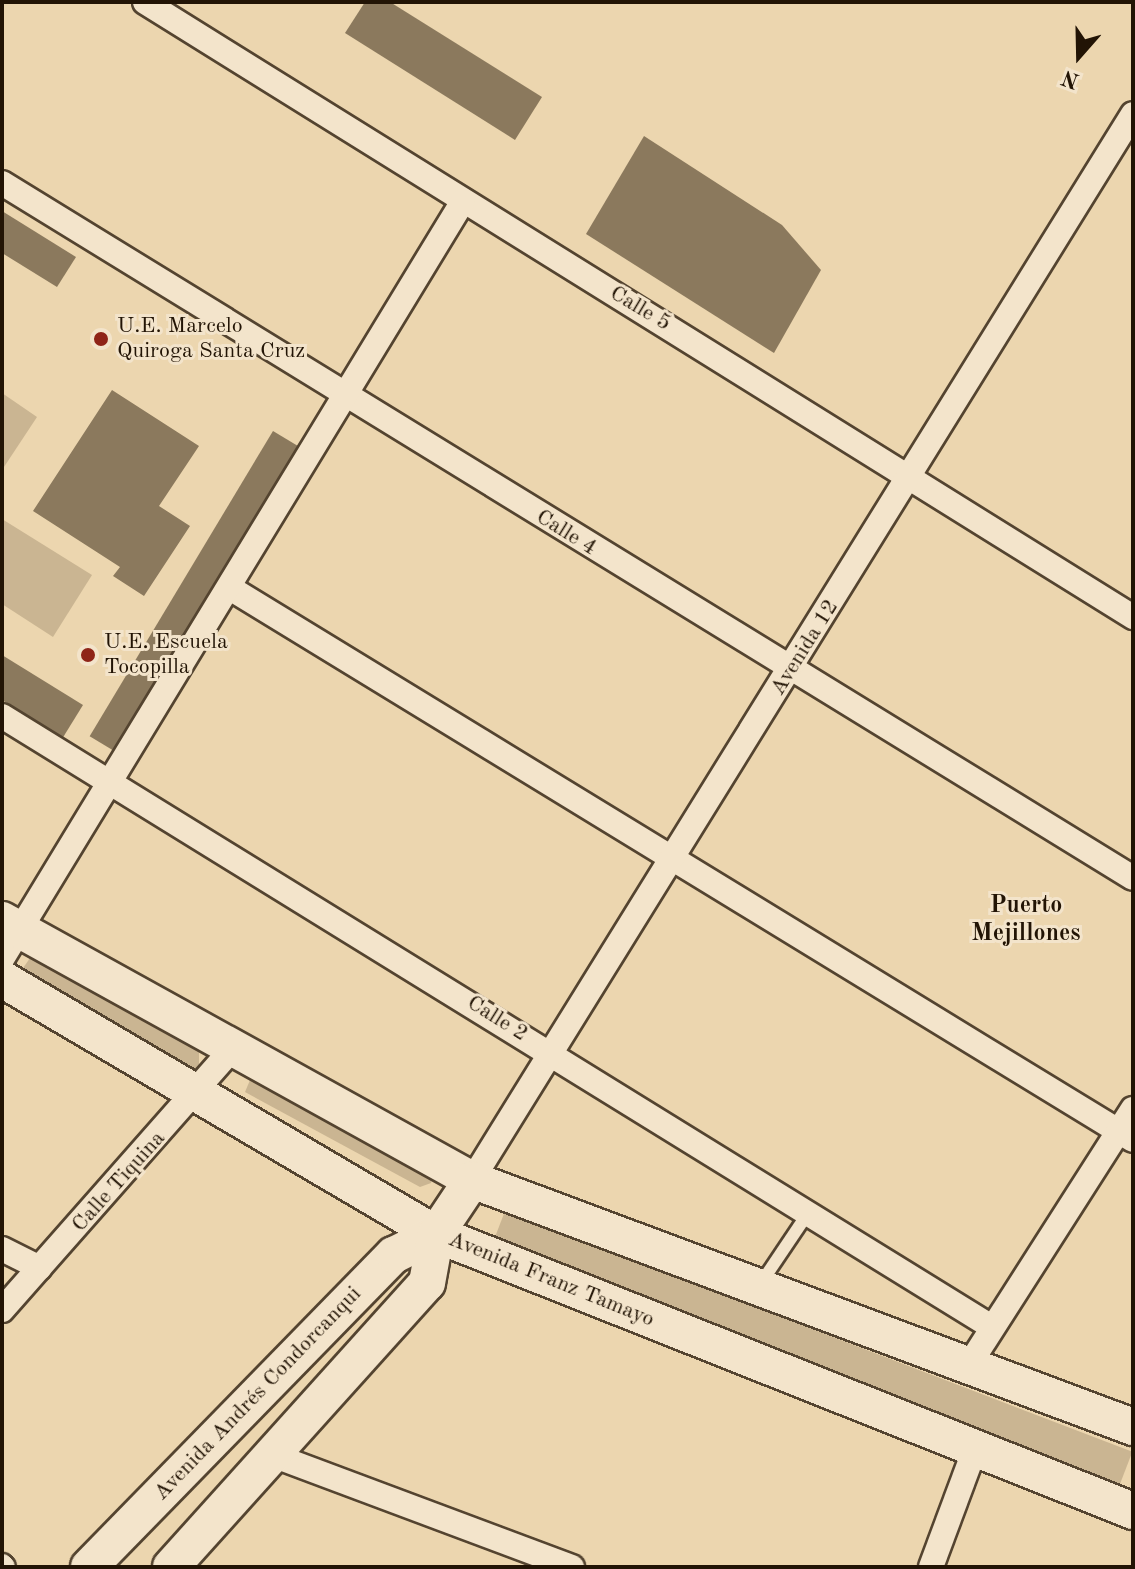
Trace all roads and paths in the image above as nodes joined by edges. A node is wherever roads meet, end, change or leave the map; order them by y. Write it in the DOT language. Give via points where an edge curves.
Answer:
graph roads {
  1 [pos="145,2"];
  2 [pos="1133,114"];
  3 [pos="2,183"];
  4 [pos="463,201"];
  5 [pos="344,396"];
  6 [pos="913,475"];
  7 [pos="230,588"];
  8 [pos="1133,617"];
  9 [pos="790,672"];
  10 [pos="2,716"];
  11 [pos="112,783"];
  12 [pos="675,859"];
  13 [pos="1133,878"];
  14 [pos="8,936"];
  15 [pos="2,979"];
  16 [pos="231,1050"];
  17 [pos="549,1051"];
  18 [pos="200,1093"];
  19 [pos="1133,1109"];
  20 [pos="1126,1135"];
  21 [pos="472,1180"];
  22 [pos="808,1213"];
  23 [pos="436,1234"];
  24 [pos="2,1249"];
  25 [pos="40,1268"];
  26 [pos="760,1285"];
  27 [pos="2,1310"];
  28 [pos="990,1326"];
  29 [pos="969,1365"];
  30 [pos="1133,1427"];
  31 [pos="975,1449"];
  32 [pos="275,1456"];
  33 [pos="1133,1511"];
  34 [pos="89,1567"];
  35 [pos="171,1567"];
  36 [pos="572,1567"];
  37 [pos="931,1567"];
  1 -- 4 [label="street, Calle 5"];
  2 -- 6 [label="street, Avenida 12"];
  3 -- 5 [label="street, Calle 4"];
  4 -- 5 [label="street"];
  4 -- 6 [label="street, Calle 5"];
  5 -- 7 [label="street"];
  5 -- 9 [label="street, Calle 4"];
  6 -- 8 [label="street, Calle 5"];
  6 -- 9 [label="street, Avenida 12"];
  7 -- 11 [label="street"];
  7 -- 12 [label="street"];
  9 -- 12 [label="street, Avenida 12"];
  9 -- 13 [label="street, Calle 4"];
  10 -- 11 [label="street, Calle 2"];
  11 -- 14 [label="street"];
  11 -- 17 [label="street, Calle 2"];
  12 -- 17 [label="street, Avenida 12"];
  12 -- 20 [label="street"];
  14 -- 16 [label="main road"];
  15 -- 18 [label="main road, Avenida Franz Tamayo"];
  16 -- 18 [label="street, Calle Tiquina"];
  16 -- 21 [label="main road"];
  17 -- 21 [label="street, Avenida 12"];
  17 -- 22 [label="street, Calle 2"];
  18 -- 23 [label="main road, Avenida Franz Tamayo"];
  18 -- 25 [label="street, Calle Tiquina"];
  19 -- 20 [label="street"];
  20 -- 28 [label="street"];
  21 -- 23 [label="main road, Avenida Andrés Condorcanqui"];
  21 -- 26 [label="main road"];
  22 -- 26 [label="lane"];
  22 -- 28 [label="street, Calle 2"];
  23 -- 31 [label="main road, Avenida Franz Tamayo"];
  23 -- 32 [label="main road, Avenida Andrés Condorcanqui" via="427,1283"];
  23 -- 34 [label="main road, Avenida Andrés Condorcanqui" via="394,1255"];
  24 -- 25 [label="street"];
  25 -- 27 [label="street, Calle Tiquina"];
  26 -- 29 [label="main road"];
  28 -- 29 [label="street"];
  29 -- 30 [label="main road"];
  31 -- 33 [label="main road, Avenida Franz Tamayo"];
  31 -- 37 [label="street"];
  32 -- 35 [label="main road, Avenida Andrés Condorcanqui"];
  32 -- 36 [label="street"];
}
